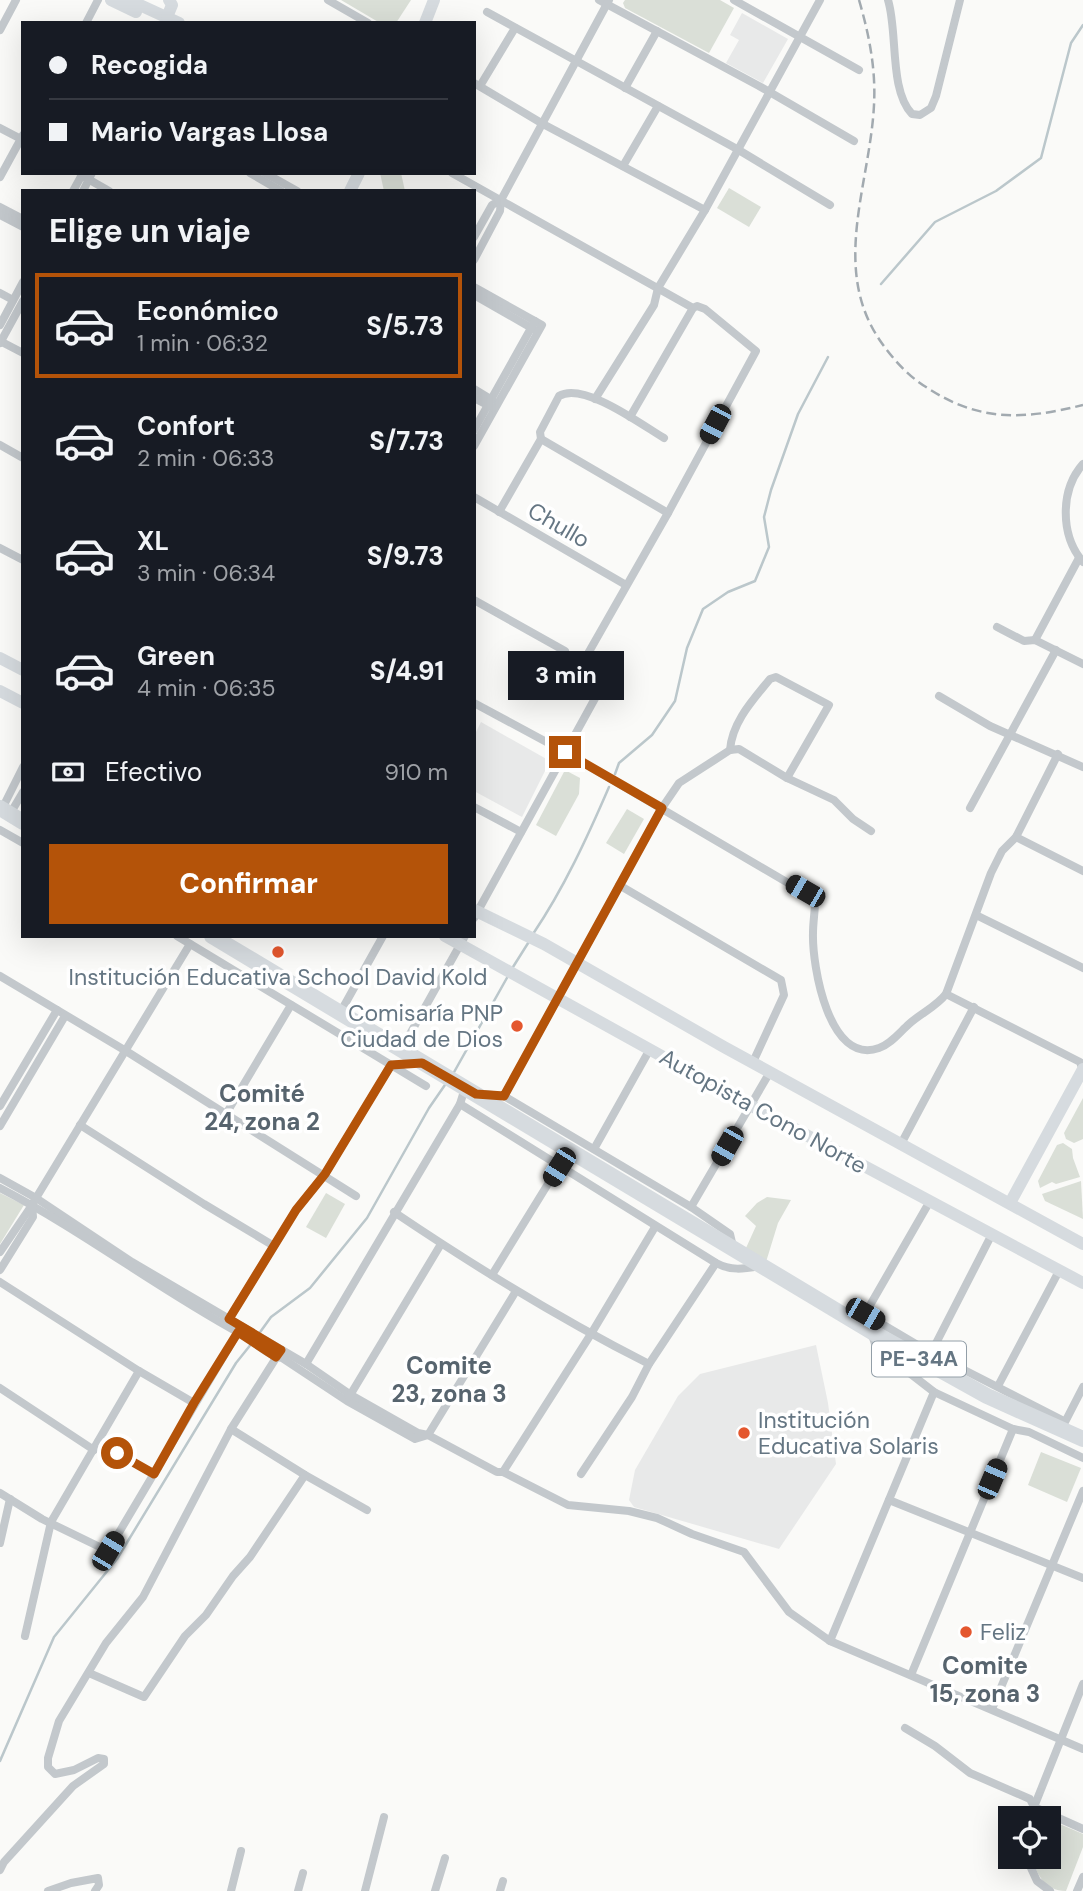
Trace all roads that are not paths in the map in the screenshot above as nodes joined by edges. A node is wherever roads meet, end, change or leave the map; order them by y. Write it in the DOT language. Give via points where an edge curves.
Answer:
graph roads {
  1 [pos="16,0"];
  2 [pos="98,0"];
  3 [pos="111,0"];
  4 [pos="129,0"];
  5 [pos="169,0"];
  6 [pos="328,0"];
  7 [pos="434,0"];
  8 [pos="442,0"];
  9 [pos="734,0"];
  10 [pos="820,0"];
  11 [pos="888,0"];
  12 [pos="896,0"];
  13 [pos="960,0"];
  14 [pos="605,1"];
  15 [pos="487,12"];
  16 [pos="892,12"];
  17 [pos="87,21"];
  18 [pos="170,21"];
  19 [pos="365,21"];
  20 [pos="426,21"];
  21 [pos="434,21"];
  22 [pos="514,28"];
  23 [pos="0,30"];
  24 [pos="657,31"];
  25 [pos="800,36"];
  26 [pos="577,61"];
  27 [pos="859,70"];
  28 [pos="477,84"];
  29 [pos="625,88"];
  30 [pos="768,91"];
  31 [pos="658,106"];
  32 [pos="543,124"];
  33 [pos="0,128"];
  34 [pos="21,137"];
  35 [pos="21,139"];
  36 [pos="854,141"];
  37 [pos="737,149"];
  38 [pos="623,166"];
  39 [pos="253,175"];
  40 [pos="269,175"];
  41 [pos="456,175"];
  42 [pos="0,177"];
  43 [pos="84,183"];
  44 [pos="103,189"];
  45 [pos="278,189"];
  46 [pos="293,189"];
  47 [pos="501,200"];
  48 [pos="830,205"];
  49 [pos="0,207"];
  50 [pos="705,210"];
  51 [pos="0,215"];
  52 [pos="21,218"];
  53 [pos="21,226"];
  54 [pos="476,233"];
  55 [pos="476,256"];
  56 [pos="21,286"];
  57 [pos="476,288"];
  58 [pos="657,288"];
  59 [pos="0,293"];
  60 [pos="476,296"];
  61 [pos="13,300"];
  62 [pos="21,305"];
  63 [pos="694,307"];
  64 [pos="0,324"];
  65 [pos="535,327"];
  66 [pos="0,342"];
  67 [pos="21,352"];
  68 [pos="476,391"];
  69 [pos="476,399"];
  70 [pos="595,399"];
  71 [pos="492,405"];
  72 [pos="630,417"];
  73 [pos="476,427"];
  74 [pos="541,439"];
  75 [pos="664,439"];
  76 [pos="476,441"];
  77 [pos="0,445"];
  78 [pos="21,457"];
  79 [pos="1083,464"];
  80 [pos="476,498"];
  81 [pos="499,512"];
  82 [pos="668,513"];
  83 [pos="0,548"];
  84 [pos="21,559"];
  85 [pos="1081,560"];
  86 [pos="626,585"];
  87 [pos="476,601"];
  88 [pos="997,627"];
  89 [pos="1035,640"];
  90 [pos="1056,650"];
  91 [pos="565,651"];
  92 [pos="0,658"];
  93 [pos="1083,664"];
  94 [pos="21,669"];
  95 [pos="0,691"];
  96 [pos="939,696"];
  97 [pos="21,703"];
  98 [pos="476,704"];
  99 [pos="1011,736"];
  100 [pos="730,750"];
  101 [pos="565,752"];
  102 [pos="1058,754"];
  103 [pos="1083,767"];
  104 [pos="21,774"];
  105 [pos="787,778"];
  106 [pos="21,795"];
  107 [pos="476,808"];
  108 [pos="662,808"];
  109 [pos="970,808"];
  110 [pos="9,813"];
  111 [pos="0,830"];
  112 [pos="871,831"];
  113 [pos="521,832"];
  114 [pos="1016,836"];
  115 [pos="21,843"];
  116 [pos="1083,871"];
  117 [pos="619,886"];
  118 [pos="476,911"];
  119 [pos="476,913"];
  120 [pos="976,915"];
  121 [pos="180,938"];
  122 [pos="215,938"];
  123 [pos="382,938"];
  124 [pos="463,941"];
  125 [pos="190,944"];
  126 [pos="576,963"];
  127 [pos="1083,968"];
  128 [pos="0,976"];
  129 [pos="946,994"];
  130 [pos="559,998"];
  131 [pos="291,1005"];
  132 [pos="974,1007"];
  133 [pos="57,1010"];
  134 [pos="340,1014"];
  135 [pos="65,1016"];
  136 [pos="650,1049"];
  137 [pos="401,1050"];
  138 [pos="126,1051"];
  139 [pos="753,1062"];
  140 [pos="422,1063"];
  141 [pos="391,1065"];
  142 [pos="1083,1070"];
  143 [pos="770,1072"];
  144 [pos="426,1086"];
  145 [pos="467,1089"];
  146 [pos="504,1096"];
  147 [pos="460,1104"];
  148 [pos="750,1105"];
  149 [pos="0,1106"];
  150 [pos="226,1114"];
  151 [pos="80,1125"];
  152 [pos="0,1126"];
  153 [pos="901,1144"];
  154 [pos="594,1149"];
  155 [pos="559,1167"];
  156 [pos="325,1174"];
  157 [pos="0,1178"];
  158 [pos="0,1188"];
  159 [pos="356,1196"];
  160 [pos="34,1201"];
  161 [pos="930,1201"];
  162 [pos="1010,1203"];
  163 [pos="691,1207"];
  164 [pos="394,1212"];
  165 [pos="656,1227"];
  166 [pos="992,1234"];
  167 [pos="441,1244"];
  168 [pos="1083,1244"];
  169 [pos="274,1245"];
  170 [pos="733,1247"];
  171 [pos="0,1252"];
  172 [pos="716,1263"];
  173 [pos="762,1266"];
  174 [pos="0,1270"];
  175 [pos="1059,1271"];
  176 [pos="492,1275"];
  177 [pos="0,1282"];
  178 [pos="1083,1283"];
  179 [pos="516,1291"];
  180 [pos="865,1314"];
  181 [pos="229,1319"];
  182 [pos="238,1332"];
  183 [pos="872,1332"];
  184 [pos="591,1335"];
  185 [pos="931,1353"];
  186 [pos="279,1354"];
  187 [pos="306,1364"];
  188 [pos="649,1364"];
  189 [pos="139,1371"];
  190 [pos="998,1386"];
  191 [pos="1083,1387"];
  192 [pos="0,1388"];
  193 [pos="934,1392"];
  194 [pos="349,1398"];
  195 [pos="194,1403"];
  196 [pos="1063,1426"];
  197 [pos="231,1429"];
  198 [pos="1013,1429"];
  199 [pos="428,1435"];
  200 [pos="1083,1439"];
  201 [pos="96,1446"];
  202 [pos="1083,1458"];
  203 [pos="503,1472"];
  204 [pos="154,1474"];
  205 [pos="581,1474"];
  206 [pos="305,1475"];
  207 [pos="1083,1491"];
  208 [pos="0,1493"];
  209 [pos="10,1499"];
  210 [pos="889,1500"];
  211 [pos="367,1510"];
  212 [pos="51,1522"];
  213 [pos="969,1532"];
  214 [pos="0,1543"];
  215 [pos="1052,1566"];
  216 [pos="1083,1578"];
  217 [pos="25,1636"];
  218 [pos="830,1641"];
  219 [pos="89,1673"];
  220 [pos="911,1675"];
  221 [pos="1083,1684"];
  222 [pos="992,1709"];
  223 [pos="905,1728"];
  224 [pos="1060,1739"];
  225 [pos="1083,1749"];
  226 [pos="1034,1806"];
  227 [pos="1034,1806"];
  228 [pos="384,1817"];
  229 [pos="1061,1819"];
  230 [pos="1083,1829"];
  231 [pos="241,1851"];
  232 [pos="445,1858"];
  233 [pos="1032,1869"];
  234 [pos="0,1870"];
  235 [pos="303,1873"];
  236 [pos="1083,1877"];
  237 [pos="503,1881"];
  238 [pos="48,1891"];
  239 [pos="95,1891"];
  240 [pos="232,1891"];
  241 [pos="298,1891"];
  242 [pos="365,1891"];
  243 [pos="435,1891"];
  244 [pos="500,1891"];
  245 [pos="1050,1891"];
  246 [pos="1077,1891"];
  1 -- 23 [label="street"];
  2 -- 17 [label="street"];
  3 -- 18 [label="main road"];
  4 -- 18 [label="main road"];
  5 -- 18 [label="main road"];
  6 -- 19 [label="street"];
  7 -- 20 [label="main road"];
  8 -- 21 [label="main road"];
  9 -- 25 [label="street"];
  10 -- 25 [label="street"];
  11 -- 16 [label="street"];
  12 -- 16 [label="street"];
  13 -- 16 [label="street" via="936,96 931,108 920,115 912,114 903,102"];
  14 -- 24 [label="street"];
  14 -- 26 [label="street"];
  15 -- 22 [label="street"];
  22 -- 26 [label="street"];
  22 -- 28 [label="street"];
  24 -- 29 [label="street"];
  24 -- 30 [label="street"];
  25 -- 27 [label="street"];
  25 -- 30 [label="street"];
  26 -- 29 [label="street"];
  26 -- 32 [label="street"];
  28 -- 32 [label="street"];
  29 -- 31 [label="street"];
  30 -- 36 [label="street"];
  30 -- 37 [label="street"];
  31 -- 37 [label="street"];
  31 -- 38 [label="street"];
  32 -- 38 [label="street"];
  32 -- 47 [label="street"];
  33 -- 34 [label="street"];
  35 -- 42 [label="street"];
  37 -- 48 [label="street"];
  37 -- 50 [label="street"];
  38 -- 50 [label="street"];
  39 -- 45 [label="street"];
  40 -- 46 [label="street"];
  41 -- 47 [label="street"];
  43 -- 44 [label="street"];
  47 -- 54 [label="street" via="492,205"];
  47 -- 55 [label="street" via="500,211"];
  47 -- 58 [label="street"];
  49 -- 52 [label="street"];
  50 -- 58 [label="street"];
  51 -- 53 [label="street"];
  56 -- 61 [label="street"];
  57 -- 65 [label="street"];
  58 -- 63 [label="street"];
  58 -- 70 [label="street" via="653,305"];
  59 -- 61 [label="street"];
  60 -- 65 [label="street"];
  61 -- 64 [label="street"];
  62 -- 66 [label="street"];
  63 -- 72 [label="street"];
  63 -- 82 [label="street" via="705,309 756,351"];
  65 -- 71 [label="street"];
  66 -- 67 [label="street"];
  68 -- 71 [label="street"];
  69 -- 71 [label="street"];
  70 -- 72 [label="street"];
  70 -- 74 [label="street" via="580,393 559,396 540,432"];
  71 -- 73 [label="street"];
  71 -- 76 [label="street"];
  72 -- 75 [label="street"];
  74 -- 81 [label="street"];
  74 -- 82 [label="street"];
  77 -- 78 [label="street"];
  79 -- 85 [label="street" via="1069,489 1065,511 1069,538"];
  80 -- 81 [label="street, Chullo"];
  81 -- 86 [label="street, Chullo"];
  82 -- 86 [label="street"];
  83 -- 84 [label="street"];
  85 -- 89 [label="street"];
  86 -- 101 [label="street" via="586,657 609,673"];
  87 -- 91 [label="street"];
  88 -- 89 [label="street" via="1024,641"];
  89 -- 90 [label="street"];
  90 -- 93 [label="street"];
  90 -- 99 [label="street"];
  92 -- 94 [label="main road"];
  95 -- 97 [label="main road"];
  96 -- 99 [label="street"];
  98 -- 101 [label="street"];
  99 -- 102 [label="street"];
  99 -- 109 [label="street"];
  100 -- 105 [label="street" via="739,749"];
  100 -- 105 [label="street" via="746,709 776,677 829,705"];
  100 -- 108 [label="street" via="679,783"];
  101 -- 108 [label="street"];
  101 -- 113 [label="street"];
  102 -- 103 [label="street"];
  102 -- 114 [label="street"];
  104 -- 110 [label="street"];
  105 -- 112 [label="street" via="834,800"];
  106 -- 110 [label="street"];
  107 -- 113 [label="street"];
  108 -- 117 [label="street"];
  108 -- 129 [label="street" via="815,901 813,934 822,993 836,1032 846,1043 866,1049 888,1044"];
  111 -- 115 [label="street"];
  113 -- 118 [label="street"];
  114 -- 116 [label="street"];
  114 -- 120 [label="street" via="1002,851"];
  117 -- 126 [label="street"];
  117 -- 139 [label="street" via="781,979 784,995"];
  119 -- 126 [label="main road, Autopista Cono Norte" via="523,932"];
  120 -- 127 [label="street"];
  120 -- 129 [label="street"];
  121 -- 125 [label="street"];
  122 -- 134 [label="highway, PE-34A"];
  123 -- 134 [label="street"];
  124 -- 130 [label="main road, Autopista Cono Norte" via="499,967"];
  124 -- 137 [label="street"];
  125 -- 131 [label="street"];
  125 -- 138 [label="street"];
  126 -- 130 [label="street"];
  126 -- 139 [label="main road, Autopista Cono Norte"];
  128 -- 133 [label="street"];
  129 -- 132 [label="street"];
  130 -- 136 [label="main road, Autopista Cono Norte"];
  130 -- 146 [label="street"];
  131 -- 141 [label="street"];
  131 -- 150 [label="street"];
  132 -- 142 [label="street" via="1080,1062"];
  132 -- 153 [label="street"];
  133 -- 135 [label="street"];
  133 -- 149 [label="street"];
  134 -- 137 [label="highway, PE-34A"];
  135 -- 138 [label="street"];
  135 -- 152 [label="street"];
  136 -- 148 [label="main road, Autopista Cono Norte"];
  136 -- 154 [label="street"];
  137 -- 140 [label="highway, PE-34A"];
  138 -- 150 [label="street"];
  138 -- 151 [label="street"];
  139 -- 143 [label="main road, Autopista Cono Norte"];
  140 -- 141 [label="street"];
  140 -- 145 [label="highway, PE-34A"];
  141 -- 144 [label="street"];
  141 -- 156 [label="street"];
  142 -- 162 [label="main road"];
  143 -- 148 [label="street"];
  143 -- 153 [label="main road, Autopista Cono Norte"];
  145 -- 146 [label="street"];
  145 -- 147 [label="street"];
  145 -- 170 [label="highway, PE-34A"];
  146 -- 154 [label="street"];
  147 -- 155 [label="street"];
  147 -- 164 [label="street"];
  148 -- 161 [label="main road, Autopista Cono Norte"];
  148 -- 163 [label="street"];
  150 -- 156 [label="street"];
  151 -- 160 [label="street"];
  151 -- 169 [label="street"];
  153 -- 162 [label="main road, Autopista Cono Norte"];
  154 -- 163 [label="street"];
  155 -- 165 [label="street"];
  155 -- 176 [label="street"];
  156 -- 159 [label="street"];
  156 -- 169 [label="street"];
  157 -- 160 [label="street"];
  158 -- 160 [label="street"];
  160 -- 171 [label="street"];
  160 -- 174 [label="street" via="33,1217"];
  160 -- 181 [label="street"];
  160 -- 182 [label="street" via="129,1267"];
  161 -- 166 [label="main road, Autopista Cono Norte"];
  161 -- 180 [label="street"];
  162 -- 168 [label="main road, Autopista Cono Norte"];
  163 -- 170 [label="street" via="730,1234"];
  164 -- 167 [label="street"];
  164 -- 187 [label="street"];
  165 -- 172 [label="street"];
  165 -- 184 [label="street"];
  166 -- 175 [label="main road, Autopista Cono Norte"];
  166 -- 185 [label="street"];
  167 -- 176 [label="street"];
  167 -- 194 [label="street"];
  169 -- 181 [label="street"];
  170 -- 173 [label="highway, PE-34A"];
  172 -- 173 [label="street" via="736,1270"];
  172 -- 188 [label="street"];
  173 -- 183 [label="highway, PE-34A"];
  175 -- 178 [label="main road, Autopista Cono Norte"];
  175 -- 190 [label="street"];
  176 -- 179 [label="street"];
  177 -- 189 [label="street"];
  179 -- 184 [label="street"];
  179 -- 199 [label="street"];
  180 -- 183 [label="street"];
  180 -- 185 [label="street"];
  181 -- 186 [label="street"];
  182 -- 186 [label="street"];
  182 -- 195 [label="street"];
  183 -- 193 [label="street" via="876,1347"];
  183 -- 196 [label="highway, PE-34A" via="987,1396"];
  184 -- 188 [label="street"];
  184 -- 203 [label="street"];
  185 -- 190 [label="street"];
  186 -- 187 [label="street"];
  186 -- 194 [label="street"];
  186 -- 197 [label="street"];
  187 -- 194 [label="street"];
  188 -- 205 [label="street"];
  189 -- 195 [label="street"];
  189 -- 201 [label="street"];
  190 -- 196 [label="street"];
  191 -- 196 [label="street"];
  192 -- 201 [label="street"];
  193 -- 198 [label="street"];
  193 -- 210 [label="street"];
  194 -- 199 [label="street"];
  195 -- 204 [label="street"];
  196 -- 200 [label="highway, PE-34A"];
  197 -- 206 [label="street"];
  197 -- 219 [label="street" via="142,1597"];
  198 -- 202 [label="street"];
  198 -- 213 [label="street"];
  199 -- 203 [label="street"];
  201 -- 204 [label="street"];
  201 -- 212 [label="street"];
  203 -- 218 [label="street" via="568,1505 657,1517 744,1552 789,1612"];
  204 -- 212 [label="street" via="108,1551"];
  206 -- 211 [label="street"];
  206 -- 219 [label="street" via="250,1557 185,1636 144,1697"];
  207 -- 215 [label="street"];
  208 -- 209 [label="street"];
  209 -- 212 [label="street"];
  209 -- 214 [label="street"];
  210 -- 213 [label="street"];
  210 -- 218 [label="street"];
  212 -- 217 [label="street"];
  213 -- 215 [label="street"];
  213 -- 220 [label="street"];
  215 -- 216 [label="street"];
  215 -- 222 [label="street"];
  218 -- 220 [label="street"];
  219 -- 234 [label="street" via="58,1721 48,1767 55,1774 98,1758 104,1759 104,1764 73,1787"];
  220 -- 222 [label="street"];
  221 -- 224 [label="street"];
  222 -- 224 [label="street"];
  223 -- 227 [label="street" via="970,1773 1030,1798"];
  224 -- 225 [label="street"];
  224 -- 226 [label="street"];
  228 -- 242 [label="street"];
  229 -- 230 [label="street"];
  231 -- 240 [label="street"];
  232 -- 243 [label="street"];
  233 -- 245 [label="street" via="1037,1881"];
  235 -- 241 [label="street"];
  236 -- 246 [label="street"];
  237 -- 244 [label="street"];
  238 -- 239 [label="street" via="98,1878"];
}
